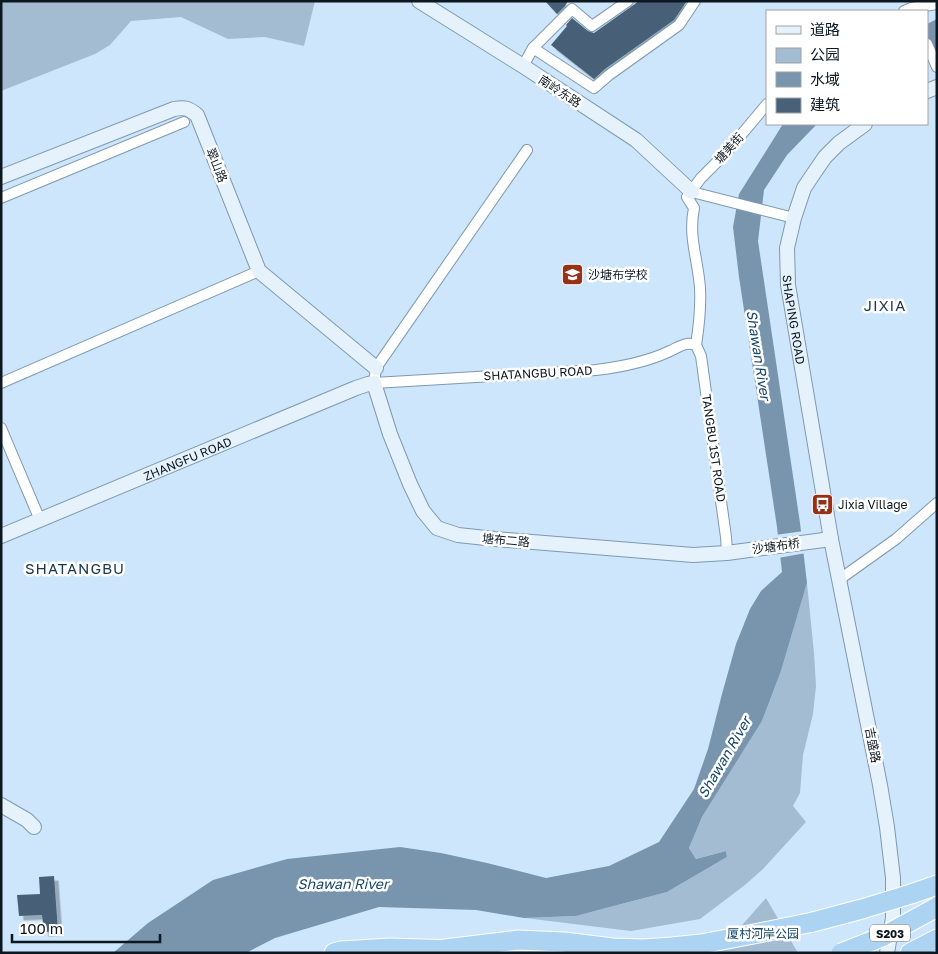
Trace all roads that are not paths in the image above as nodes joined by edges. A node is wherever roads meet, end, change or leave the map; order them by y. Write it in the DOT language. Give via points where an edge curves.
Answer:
graph roads {
  1 [pos="419,1"];
  2 [pos="628,1"];
  3 [pos="696,1"];
  4 [pos="937,4"];
  5 [pos="574,5"];
  6 [pos="909,8"];
  7 [pos="928,46"];
  8 [pos="534,48"];
  9 [pos="936,64"];
  10 [pos="523,66"];
  11 [pos="766,105"];
  12 [pos="184,122"];
  13 [pos="864,125"];
  14 [pos="527,150"];
  15 [pos="1,178"];
  16 [pos="692,192"];
  17 [pos="1,198"];
  18 [pos="794,218"];
  19 [pos="260,271"];
  20 [pos="696,345"];
  21 [pos="376,368"];
  22 [pos="1,383"];
  23 [pos="374,383"];
  24 [pos="1,428"];
  25 [pos="937,503"];
  26 [pos="40,520"];
  27 [pos="1,536"];
  28 [pos="824,540"];
  29 [pos="731,552"];
  30 [pos="840,579"];
  31 [pos="1,805"];
  32 [pos="34,827"];
  33 [pos="937,885"];
  34 [pos="937,907"];
  35 [pos="937,939"];
  36 [pos="445,949"];
  37 [pos="334,953"];
  38 [pos="494,953"];
  39 [pos="841,953"];
  40 [pos="887,953"];
  41 [pos="910,953"];
  1 -- 10 [label="street, 南岭东路"];
  2 -- 5 [label="street" via="592,26"];
  3 -- 8 [label="street" via="679,25 594,88"];
  4 -- 6 [label="street"];
  5 -- 8 [label="street"];
  7 -- 9 [label="street"];
  8 -- 10 [label="street"];
  10 -- 16 [label="street, 南岭东路" via="636,140"];
  11 -- 16 [label="street, 塘美街"];
  12 -- 17 [label="street"];
  13 -- 18 [label="street, SHAPING ROAD" via="825,157 804,188"];
  14 -- 21 [label="street"];
  15 -- 19 [label="street, 翠山路" via="174,109 189,109 197,115"];
  16 -- 18 [label="street"];
  16 -- 20 [label="street" via="687,197 694,208 693,246 700,287"];
  18 -- 28 [label="street, SHAPING ROAD" via="787,248 788,285"];
  19 -- 21 [label="street, 翠山路"];
  19 -- 22 [label="street"];
  20 -- 23 [label="street, SHATANGBU ROAD" via="684,344 664,354 614,368"];
  20 -- 29 [label="street, TANGBU 1ST ROAD" via="701,356 726,537"];
  21 -- 23 [label="street"];
  23 -- 26 [label="street, ZHANGFU ROAD"];
  23 -- 29 [label="street, 塘布二路" via="410,484 423,511 437,528 458,535 495,539 693,554"];
  24 -- 26 [label="street"];
  25 -- 30 [label="street" via="896,539"];
  26 -- 27 [label="street, ZHANGFU ROAD"];
  28 -- 29 [label="street, 沙塘布桥"];
  28 -- 30 [label="street, 吉盛路"];
  30 -- 40 [label="street, 吉盛路" via="887,828 893,878 893,918"];
  31 -- 32 [label="street"];
  33 -- 36 [label="highway, bridge" via="813,922 672,948 613,948 518,940"];
  34 -- 39 [label="highway, S203, bridge" via="882,938"];
  35 -- 41 [label="highway, S203"];
  36 -- 37 [label="highway" via="390,948"];
  36 -- 38 [label="highway"];
}
